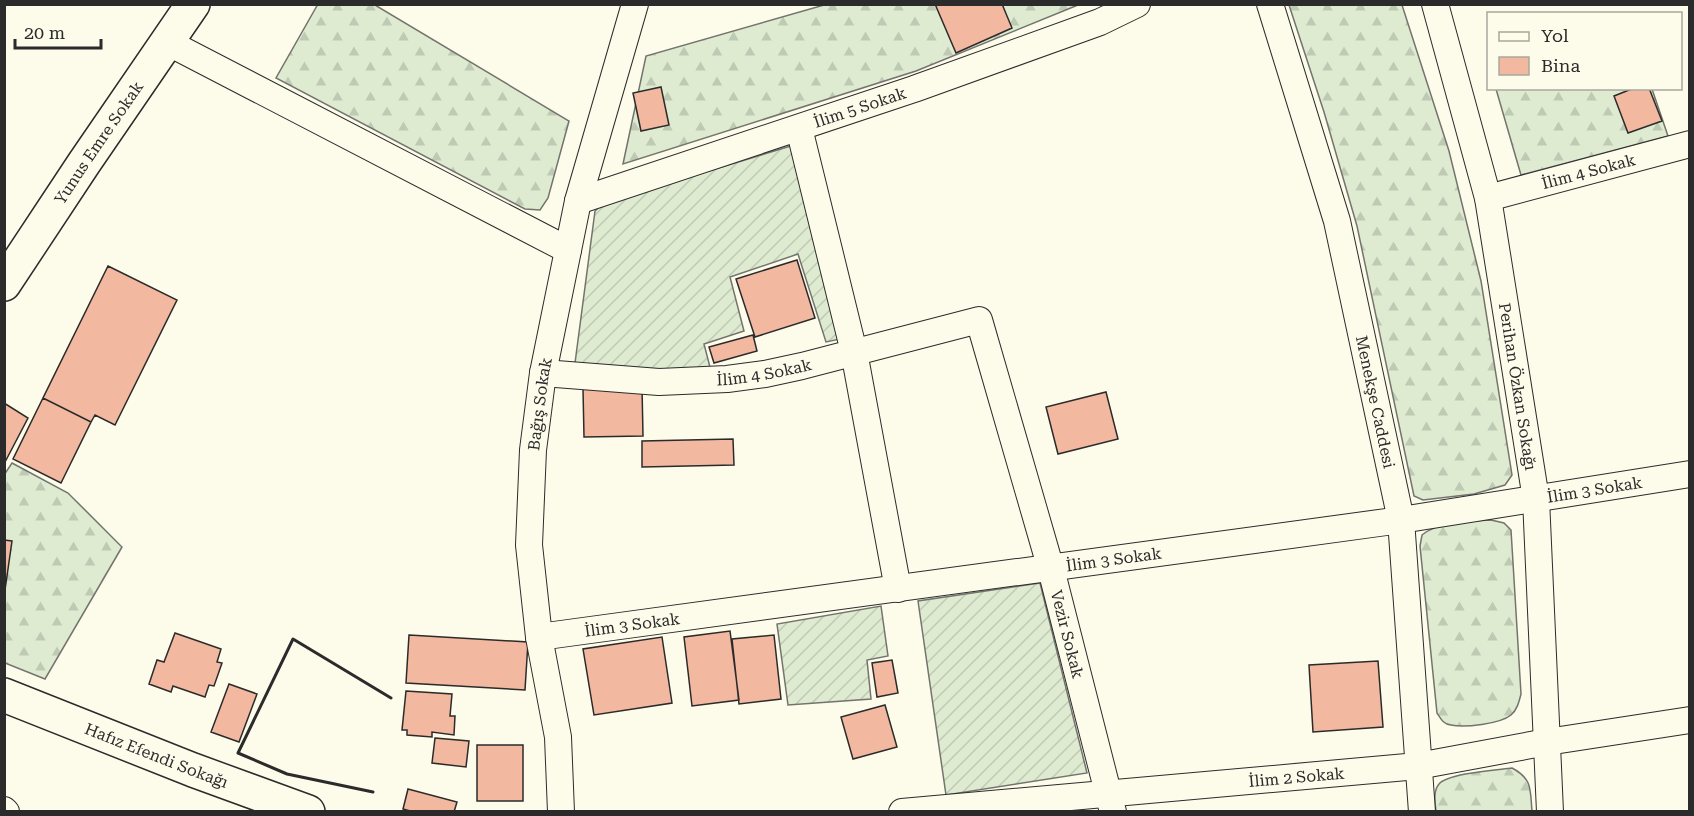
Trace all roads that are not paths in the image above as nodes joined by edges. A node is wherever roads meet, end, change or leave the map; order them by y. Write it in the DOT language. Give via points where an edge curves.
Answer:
graph roads {
  1 [pos="193,4"];
  2 [pos="635,4"];
  3 [pos="1137,4"];
  4 [pos="1270,4"];
  5 [pos="1435,4"];
  6 [pos="169,42"];
  7 [pos="799,129"];
  8 [pos="1689,144"];
  9 [pos="1488,198"];
  10 [pos="578,201"];
  11 [pos="568,250"];
  12 [pos="6,279"];
  13 [pos="980,320"];
  14 [pos="854,352"];
  15 [pos="543,373"];
  16 [pos="1689,474"];
  17 [pos="1536,499"];
  18 [pos="1401,520"];
  19 [pos="1051,569"];
  20 [pos="898,589"];
  21 [pos="539,637"];
  22 [pos="4,695"];
  23 [pos="1689,720"];
  24 [pos="1547,742"];
  25 [pos="1418,766"];
  26 [pos="1111,803"];
  27 [pos="308,812"];
  28 [pos="561,812"];
  29 [pos="902,812"];
  30 [pos="1422,812"];
  31 [pos="1550,812"];
  1 -- 6 [label="street, Yunus Emre Sokak"];
  2 -- 10 [label="street, Bağış Sokak"];
  3 -- 7 [label="street, İlim 5 Sokak" via="1089,26"];
  4 -- 18 [label="street, Menekşe Caddesi" via="1336,221"];
  5 -- 9 [label="street, Perihan Özkan Sokağı"];
  6 -- 11 [label="street"];
  6 -- 12 [label="street, Yunus Emre Sokak"];
  7 -- 10 [label="street, İlim 5 Sokak"];
  7 -- 14 [label="street"];
  8 -- 9 [label="street, İlim 4 Sokak"];
  9 -- 17 [label="street, Perihan Özkan Sokağı"];
  10 -- 11 [label="street, Bağış Sokak"];
  11 -- 15 [label="street, Bağış Sokak"];
  13 -- 14 [label="street, İlim 4 Sokak"];
  13 -- 19 [label="street, Vezir Sokak"];
  14 -- 15 [label="street, İlim 4 Sokak" via="727,379 659,382"];
  14 -- 20 [label="street"];
  15 -- 21 [label="street, Bağış Sokak" via="533,450 529,545"];
  16 -- 17 [label="street, İlim 3 Sokak"];
  17 -- 18 [label="street, İlim 3 Sokak"];
  17 -- 24 [label="street, Perihan Özkan Sokağı"];
  18 -- 19 [label="street, İlim 3 Sokak"];
  18 -- 25 [label="street, Menekşe Caddesi"];
  19 -- 20 [label="street, İlim 3 Sokak"];
  19 -- 26 [label="street, Vezir Sokak"];
  20 -- 21 [label="street, İlim 3 Sokak"];
  21 -- 28 [label="street, Bağış Sokak" via="558,736"];
  22 -- 27 [label="street, Hafız Efendi Sokağı"];
  23 -- 24 [label="street, İlim 2 Sokak"];
  24 -- 25 [label="street, İlim 2 Sokak"];
  24 -- 31 [label="street, Perihan Özkan Sokağı"];
  25 -- 26 [label="street, İlim 2 Sokak"];
  25 -- 30 [label="street, Menekşe Caddesi"];
  26 -- 29 [label="street, İlim 2 Sokak"];
}
